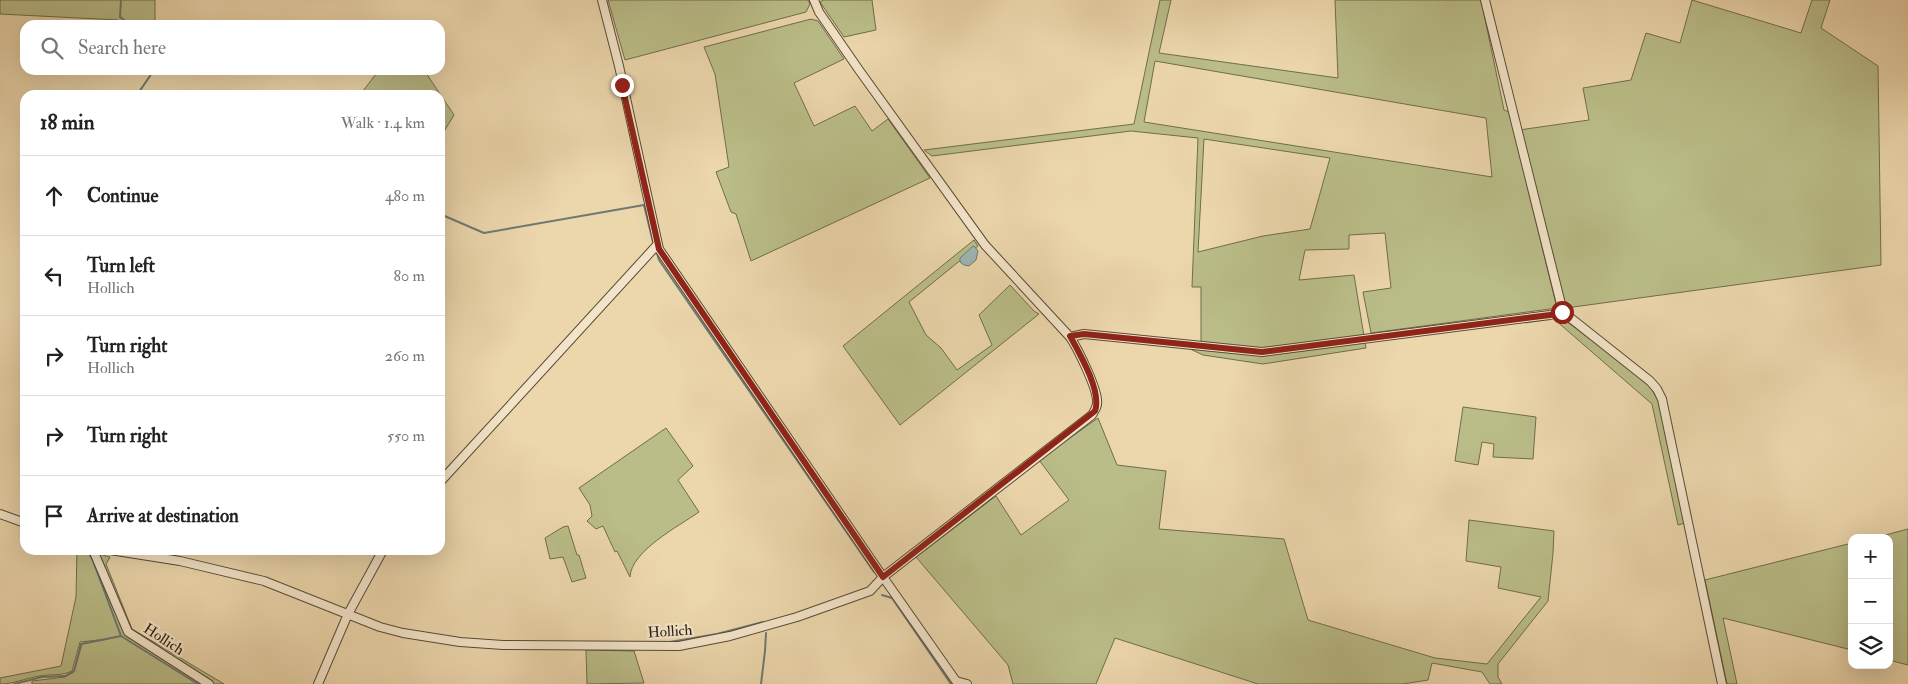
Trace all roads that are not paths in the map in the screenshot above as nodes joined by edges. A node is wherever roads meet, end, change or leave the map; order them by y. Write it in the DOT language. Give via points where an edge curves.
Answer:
graph roads {
  1 [pos="602,0"];
  2 [pos="814,0"];
  3 [pos="1485,0"];
  4 [pos="657,245"];
  5 [pos="1562,312"];
  6 [pos="1070,336"];
  7 [pos="445,477"];
  8 [pos="0,514"];
  9 [pos="20,521"];
  10 [pos="95,555"];
  11 [pos="142,555"];
  12 [pos="380,555"];
  13 [pos="883,577"];
  14 [pos="348,614"];
  15 [pos="209,684"];
  16 [pos="318,684"];
  17 [pos="967,684"];
  18 [pos="1722,684"];
  1 -- 4 [label="street"];
  2 -- 6 [label="street, Hollich" via="854,63 985,245"];
  3 -- 5 [label="street"];
  4 -- 7 [label="street"];
  4 -- 13 [label="street"];
  5 -- 6 [label="street" via="1262,352 1084,334"];
  5 -- 18 [label="street" via="1650,381 1662,399"];
  6 -- 13 [label="street, Hollich" via="1096,395 1095,411"];
  8 -- 9 [label="street"];
  10 -- 15 [label="street, Hollich" via="128,632"];
  11 -- 14 [label="street, Hollich" via="264,581"];
  12 -- 14 [label="street"];
  13 -- 14 [label="street, Hollich" via="870,591 798,617 679,646 460,642 403,633"];
  13 -- 17 [label="street" via="956,680"];
  14 -- 16 [label="street"];
}
